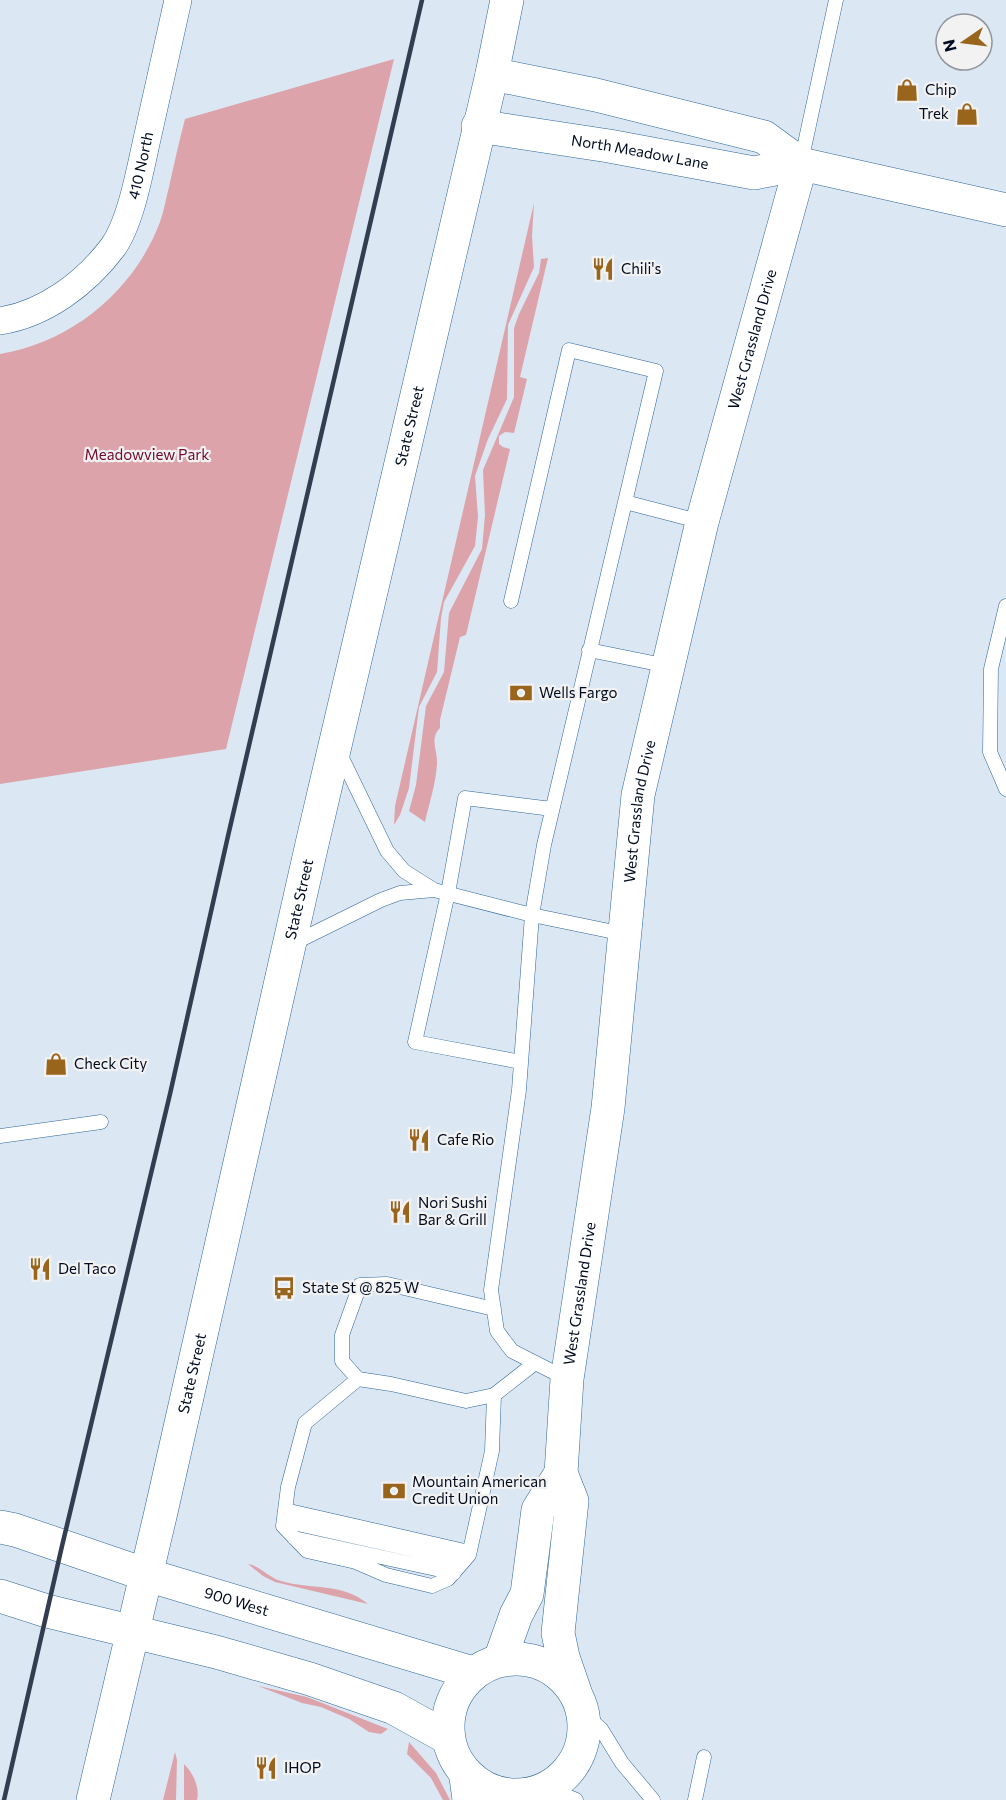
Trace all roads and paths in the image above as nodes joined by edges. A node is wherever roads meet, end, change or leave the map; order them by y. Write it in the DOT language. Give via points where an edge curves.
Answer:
graph roads {
  1 [pos="178,0"];
  2 [pos="507,0"];
  3 [pos="836,0"];
  4 [pos="492,74"];
  5 [pos="478,126"];
  6 [pos="801,164"];
  7 [pos="1006,210"];
  8 [pos="0,321"];
  9 [pos="624,502"];
  10 [pos="702,522"];
  11 [pos="511,601"];
  12 [pos="1006,606"];
  13 [pos="589,650"];
  14 [pos="668,666"];
  15 [pos="336,746"];
  16 [pos="1006,789"];
  17 [pos="552,809"];
  18 [pos="434,890"];
  19 [pos="448,893"];
  20 [pos="532,915"];
  21 [pos="625,934"];
  22 [pos="289,946"];
  23 [pos="521,1062"];
  24 [pos="101,1122"];
  25 [pos="0,1136"];
  26 [pos="494,1309"];
  27 [pos="535,1363"];
  28 [pos="358,1379"];
  29 [pos="567,1379"];
  30 [pos="494,1395"];
  31 [pos="561,1473"];
  32 [pos="285,1516"];
  33 [pos="0,1527"];
  34 [pos="466,1556"];
  35 [pos="147,1575"];
  36 [pos="0,1596"];
  37 [pos="133,1633"];
  38 [pos="487,1666"];
  39 [pos="579,1702"];
  40 [pos="448,1738"];
  41 [pos="704,1757"];
  42 [pos="464,1785"];
  43 [pos="549,1795"];
  44 [pos="93,1800"];
  45 [pos="653,1800"];
  46 [pos="695,1800"];
  1 -- 8 [label="street, 410 North" via="130,209 114,246 83,279 53,302"];
  2 -- 4 [label="street, State Street"];
  3 -- 6 [label="lane"];
  4 -- 5 [label="street, State Street"];
  4 -- 6 [label="street, North Meadow Lane" via="596,95 764,137"];
  5 -- 6 [label="street, North Meadow Lane" via="754,173"];
  5 -- 15 [label="street, State Street"];
  6 -- 7 [label="street, North Meadow Lane"];
  6 -- 10 [label="street, West Grassland Drive"];
  9 -- 10 [label="lane"];
  9 -- 11 [label="lane" via="656,371 569,350"];
  9 -- 13 [label="lane"];
  10 -- 14 [label="street, West Grassland Drive"];
  12 -- 16 [label="lane" via="991,669 990,752"];
  13 -- 14 [label="lane"];
  13 -- 17 [label="lane"];
  14 -- 21 [label="street, West Grassland Drive" via="638,795"];
  15 -- 18 [label="lane" via="387,851 404,871"];
  15 -- 22 [label="street, State Street"];
  17 -- 19 [label="lane" via="465,798"];
  17 -- 20 [label="lane"];
  18 -- 19 [label="lane"];
  18 -- 22 [label="lane" via="400,893 381,900"];
  19 -- 20 [label="lane"];
  19 -- 23 [label="lane" via="415,1042"];
  20 -- 21 [label="lane"];
  20 -- 23 [label="lane"];
  21 -- 29 [label="street, West Grassland Drive" via="608,1108"];
  22 -- 35 [label="street, State Street"];
  23 -- 26 [label="lane" via="491,1290"];
  24 -- 25 [label="lane"];
  26 -- 27 [label="lane" via="497,1331 512,1351"];
  26 -- 28 [label="lane" via="387,1284 360,1285 342,1335 342,1361"];
  27 -- 29 [label="lane"];
  27 -- 30 [label="lane"];
  28 -- 30 [label="lane" via="466,1401"];
  28 -- 32 [label="lane" via="305,1423 288,1487"];
  29 -- 31 [label="street, West Grassland Drive"];
  30 -- 34 [label="lane" via="492,1451"];
  31 -- 38 [label="street, West Grassland Drive" via="538,1510 526,1594"];
  31 -- 39 [label="street, West Grassland Drive" via="572,1501 558,1633"];
  32 -- 34 [label="lane"];
  32 -- 34 [label="lane" via="284,1526 307,1551 432,1586 448,1579"];
  33 -- 35 [label="street, 900 West"];
  35 -- 37 [label="street, State Street"];
  35 -- 38 [label="street, 900 West"];
  36 -- 37 [label="street"];
  37 -- 40 [label="street" via="310,1679 394,1708"];
  37 -- 44 [label="street, State Street"];
  38 -- 39 [label="street" via="522,1659 543,1664 561,1676"];
  38 -- 40 [label="street" via="460,1686 447,1720"];
  39 -- 43 [label="street" via="584,1734 578,1755"];
  39 -- 45 [label="lane"];
  40 -- 42 [label="street"];
  41 -- 46 [label="lane"];
  42 -- 43 [label="street" via="477,1784 515,1796"];
}
